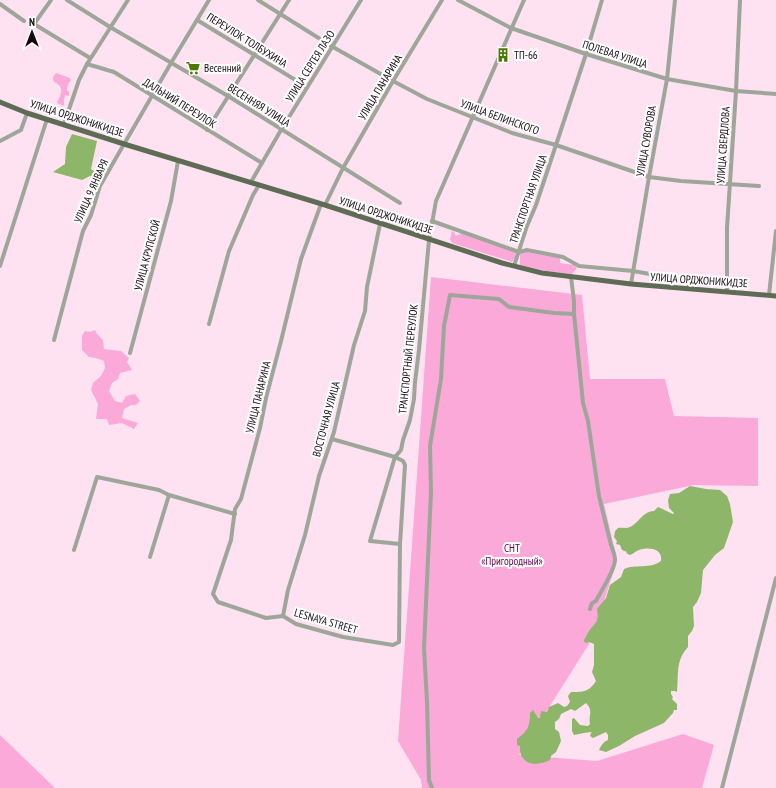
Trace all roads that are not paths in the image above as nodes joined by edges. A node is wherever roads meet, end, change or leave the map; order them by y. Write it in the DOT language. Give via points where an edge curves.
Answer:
graph roads {
  1 [pos="51,0"];
  2 [pos="67,0"];
  3 [pos="128,0"];
  4 [pos="210,0"];
  5 [pos="258,0"];
  6 [pos="289,0"];
  7 [pos="442,0"];
  8 [pos="458,0"];
  9 [pos="524,0"];
  10 [pos="602,0"];
  11 [pos="675,0"];
  12 [pos="740,0"];
  13 [pos="359,1"];
  14 [pos="0,4"];
  15 [pos="280,14"];
  16 [pos="197,20"];
  17 [pos="24,21"];
  18 [pos="110,27"];
  19 [pos="511,28"];
  20 [pos="333,47"];
  21 [pos="586,54"];
  22 [pos="254,55"];
  23 [pos="90,58"];
  24 [pos="171,63"];
  25 [pos="87,64"];
  26 [pos="667,79"];
  27 [pos="393,81"];
  28 [pos="307,87"];
  29 [pos="736,91"];
  30 [pos="776,94"];
  31 [pos="152,96"];
  32 [pos="228,96"];
  33 [pos="0,102"];
  34 [pos="27,113"];
  35 [pos="472,118"];
  36 [pos="47,119"];
  37 [pos="64,124"];
  38 [pos="207,130"];
  39 [pos="281,130"];
  40 [pos="0,142"];
  41 [pos="124,144"];
  42 [pos="556,145"];
  43 [pos="178,161"];
  44 [pos="262,163"];
  45 [pos="343,168"];
  46 [pos="649,177"];
  47 [pos="251,182"];
  48 [pos="730,184"];
  49 [pos="259,185"];
  50 [pos="759,186"];
  51 [pos="400,203"];
  52 [pos="323,204"];
  53 [pos="432,221"];
  54 [pos="380,224"];
  55 [pos="776,231"];
  56 [pos="429,240"];
  57 [pos="519,252"];
  58 [pos="0,266"];
  59 [pos="514,266"];
  60 [pos="633,271"];
  61 [pos="571,277"];
  62 [pos="631,284"];
  63 [pos="690,289"];
  64 [pos="727,292"];
  65 [pos="769,295"];
  66 [pos="776,296"];
  67 [pos="574,314"];
  68 [pos="209,324"];
  69 [pos="54,340"];
  70 [pos="130,353"];
  71 [pos="332,439"];
  72 [pos="395,457"];
  73 [pos="168,495"];
  74 [pos="234,514"];
  75 [pos="400,544"];
  76 [pos="74,550"];
  77 [pos="150,557"];
  78 [pos="776,578"];
  79 [pos="213,594"];
  80 [pos="590,609"];
  81 [pos="283,616"];
  82 [pos="432,788"];
  83 [pos="722,788"];
  1 -- 23 [label="street" via="34,24"];
  2 -- 18 [label="street, ВЕСЕННЯЯ УЛИЦА"];
  3 -- 18 [label="street"];
  4 -- 16 [label="street, УЛИЦА 9 ЯНВАРЯ"];
  5 -- 15 [label="street, УЛИЦА БЕЛИНСКОГО"];
  6 -- 15 [label="street"];
  7 -- 27 [label="street, УЛИЦА ПАНАРИНА"];
  8 -- 19 [label="street, ПОЛЕВАЯ УЛИЦА"];
  9 -- 19 [label="street"];
  10 -- 21 [label="street, ТРАНСПОРТНАЯ УЛИЦА"];
  11 -- 26 [label="street, УЛИЦА СУВОРОВА"];
  12 -- 29 [label="street, УЛИЦА СВЕРДЛОВА"];
  13 -- 20 [label="street, УЛИЦА СЕРГЕЯ ЛАЗО"];
  14 -- 17 [label="street"];
  15 -- 20 [label="street, УЛИЦА БЕЛИНСКОГО"];
  15 -- 22 [label="street"];
  16 -- 22 [label="street, ПЕРЕУЛОК ТОЛБУХИНА"];
  16 -- 24 [label="street, УЛИЦА 9 ЯНВАРЯ"];
  18 -- 23 [label="street"];
  18 -- 24 [label="street, ВЕСЕННЯЯ УЛИЦА"];
  19 -- 21 [label="street, ПОЛЕВАЯ УЛИЦА"];
  19 -- 35 [label="street"];
  20 -- 27 [label="street, УЛИЦА БЕЛИНСКОГО"];
  20 -- 28 [label="street, УЛИЦА СЕРГЕЯ ЛАЗО"];
  21 -- 26 [label="street, ПОЛЕВАЯ УЛИЦА"];
  21 -- 42 [label="street, ТРАНСПОРТНАЯ УЛИЦА"];
  22 -- 28 [label="street, ПЕРЕУЛОК ТОЛБУХИНА"];
  22 -- 32 [label="street"];
  23 -- 25 [label="street"];
  24 -- 31 [label="street, УЛИЦА 9 ЯНВАРЯ"];
  24 -- 32 [label="street, ВЕСЕННЯЯ УЛИЦА"];
  25 -- 31 [label="street, ДАЛЬНИЙ ПЕРЕУЛОК" via="114,72"];
  25 -- 37 [label="street"];
  26 -- 29 [label="street, ПОЛЕВАЯ УЛИЦА"];
  26 -- 46 [label="street, УЛИЦА СУВОРОВА"];
  27 -- 35 [label="street, УЛИЦА БЕЛИНСКОГО"];
  27 -- 45 [label="street, УЛИЦА ПАНАРИНА"];
  28 -- 39 [label="street, УЛИЦА СЕРГЕЯ ЛАЗО"];
  29 -- 30 [label="street, ПОЛЕВАЯ УЛИЦА"];
  29 -- 48 [label="street, УЛИЦА СВЕРДЛОВА"];
  31 -- 38 [label="street, ДАЛЬНИЙ ПЕРЕУЛОК"];
  31 -- 41 [label="street, УЛИЦА 9 ЯНВАРЯ"];
  32 -- 38 [label="street"];
  32 -- 39 [label="street, ВЕСЕННЯЯ УЛИЦА"];
  33 -- 34 [label="main road, УЛИЦА ОРДЖОНИКИДЗЕ"];
  34 -- 36 [label="main road, УЛИЦА ОРДЖОНИКИДЗЕ"];
  34 -- 40 [label="street" via="21,130"];
  35 -- 42 [label="street, УЛИЦА БЕЛИНСКОГО" via="512,133"];
  35 -- 53 [label="street" via="436,201"];
  36 -- 37 [label="main road, УЛИЦА ОРДЖОНИКИДЗЕ"];
  36 -- 58 [label="street"];
  37 -- 41 [label="main road, УЛИЦА ОРДЖОНИКИДЗЕ"];
  38 -- 44 [label="street, ДАЛЬНИЙ ПЕРЕУЛОК"];
  39 -- 44 [label="street, УЛИЦА СЕРГЕЯ ЛАЗО"];
  39 -- 45 [label="street, ВЕСЕННЯЯ УЛИЦА"];
  41 -- 43 [label="main road, УЛИЦА ОРДЖОНИКИДЗЕ"];
  41 -- 69 [label="street, УЛИЦА 9 ЯНВАРЯ" via="100,186 83,231"];
  42 -- 46 [label="street, УЛИЦА БЕЛИНСКОГО"];
  42 -- 57 [label="street, ТРАНСПОРТНАЯ УЛИЦА"];
  43 -- 47 [label="main road, УЛИЦА ОРДЖОНИКИДЗЕ"];
  43 -- 70 [label="street, УЛИЦА КРУПСКОЙ" via="171,201"];
  44 -- 47 [label="street, УЛИЦА СЕРГЕЯ ЛАЗО"];
  45 -- 51 [label="street, ВЕСЕННЯЯ УЛИЦА"];
  45 -- 52 [label="street, УЛИЦА ПАНАРИНА"];
  46 -- 48 [label="street, УЛИЦА БЕЛИНСКОГО" via="681,182"];
  46 -- 60 [label="street, УЛИЦА СУВОРОВА"];
  47 -- 49 [label="main road, УЛИЦА ОРДЖОНИКИДЗЕ"];
  48 -- 50 [label="street, УЛИЦА БЕЛИНСКОГО"];
  48 -- 64 [label="street, УЛИЦА СВЕРДЛОВА"];
  49 -- 52 [label="main road, УЛИЦА ОРДЖОНИКИДЗЕ"];
  49 -- 68 [label="street" via="229,251"];
  52 -- 54 [label="main road, УЛИЦА ОРДЖОНИКИДЗЕ"];
  52 -- 74 [label="street, УЛИЦА ПАНАРИНА" via="301,259 260,428 241,499"];
  53 -- 56 [label="street"];
  53 -- 57 [label="street"];
  54 -- 56 [label="main road, УЛИЦА ОРДЖОНИКИДЗЕ"];
  54 -- 71 [label="street, ВОСТОЧНАЯ УЛИЦА" via="364,311"];
  55 -- 65 [label="street"];
  56 -- 59 [label="main road, УЛИЦА ОРДЖОНИКИДЗЕ"];
  56 -- 72 [label="street, ТРАНСПОРТНЫЙ ПЕРЕУЛОК" via="414,400 410,420 400,450"];
  57 -- 59 [label="street, ТРАНСПОРТНАЯ УЛИЦА"];
  57 -- 60 [label="street" via="527,250 563,257 579,266"];
  59 -- 61 [label="main road, УЛИЦА ОРДЖОНИКИДЗЕ"];
  60 -- 62 [label="street, УЛИЦА СУВОРОВА"];
  60 -- 63 [label="street" via="689,281"];
  61 -- 62 [label="main road, УЛИЦА ОРДЖОНИКИДЗЕ"];
  61 -- 67 [label="street"];
  62 -- 63 [label="main road, УЛИЦА ОРДЖОНИКИДЗЕ"];
  63 -- 64 [label="main road, УЛИЦА ОРДЖОНИКИДЗЕ"];
  64 -- 65 [label="main road, УЛИЦА ОРДЖОНИКИДЗЕ"];
  65 -- 66 [label="main road, УЛИЦА ОРДЖОНИКИДЗЕ"];
  67 -- 80 [label="street" via="583,403 599,496 615,561"];
  67 -- 82 [label="street" via="508,307 499,300 450,295 444,326 441,379 430,446 432,492 424,648 429,780"];
  71 -- 72 [label="street"];
  71 -- 81 [label="street, ВОСТОЧНАЯ УЛИЦА" via="319,476"];
  72 -- 75 [label="street" via="405,465"];
  72 -- 75 [label="street, ТРАНСПОРТНЫЙ ПЕРЕУЛОК" via="370,541"];
  73 -- 74 [label="street"];
  73 -- 76 [label="street" via="160,490 97,477"];
  73 -- 77 [label="street"];
  74 -- 79 [label="street, УЛИЦА ПАНАРИНА" via="231,540"];
  75 -- 81 [label="street, LESNAYA STREET" via="399,642 393,645 342,637 296,624"];
  78 -- 83 [label="street"];
  79 -- 81 [label="street, LESNAYA STREET" via="218,602 266,618"];
}
